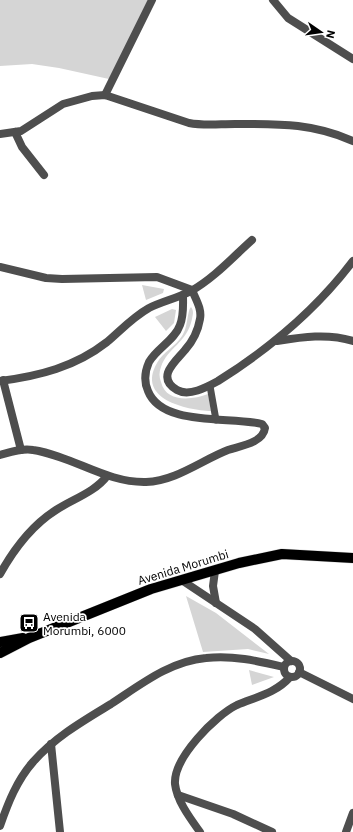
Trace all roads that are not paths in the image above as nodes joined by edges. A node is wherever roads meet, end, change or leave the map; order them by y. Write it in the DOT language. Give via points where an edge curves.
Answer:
graph roads {
  1 [pos="152,0"];
  2 [pos="273,0"];
  3 [pos="353,59"];
  4 [pos="105,95"];
  5 [pos="15,132"];
  6 [pos="0,134"];
  7 [pos="353,141"];
  8 [pos="44,175"];
  9 [pos="252,240"];
  10 [pos="353,261"];
  11 [pos="0,267"];
  12 [pos="192,290"];
  13 [pos="183,295"];
  14 [pos="276,341"];
  15 [pos="353,341"];
  16 [pos="2,381"];
  17 [pos="210,386"];
  18 [pos="216,420"];
  19 [pos="21,450"];
  20 [pos="0,455"];
  21 [pos="107,476"];
  22 [pos="353,558"];
  23 [pos="215,571"];
  24 [pos="0,574"];
  25 [pos="183,580"];
  26 [pos="216,603"];
  27 [pos="29,638"];
  28 [pos="0,642"];
  29 [pos="0,652"];
  30 [pos="291,661"];
  31 [pos="284,667"];
  32 [pos="299,672"];
  33 [pos="290,677"];
  34 [pos="353,699"];
  35 [pos="51,744"];
  36 [pos="178,795"];
  37 [pos="353,813"];
  38 [pos="0,826"];
  39 [pos="60,832"];
  40 [pos="200,832"];
  41 [pos="272,832"];
  42 [pos="346,832"];
  1 -- 4 [label="street"];
  2 -- 3 [label="street" via="288,18"];
  4 -- 5 [label="street" via="64,104 21,131"];
  4 -- 7 [label="street" via="189,123 301,126 320,129"];
  5 -- 6 [label="street"];
  5 -- 8 [label="street" via="22,147"];
  9 -- 12 [label="street"];
  10 -- 14 [label="street" via="316,304"];
  11 -- 12 [label="street" via="46,278 157,277"];
  12 -- 13 [label="street"];
  12 -- 17 [label="street" via="201,312 199,325 191,342 171,366 167,376 168,382 182,392"];
  13 -- 16 [label="street" via="149,308 107,342 70,364 45,373"];
  13 -- 18 [label="street" via="181,324 150,361 145,375 146,388 154,402 165,409 201,419"];
  14 -- 15 [label="street" via="317,336"];
  14 -- 17 [label="street"];
  16 -- 19 [label="street"];
  17 -- 18 [label="street"];
  18 -- 21 [label="street" via="256,423 265,426 265,431 262,436 245,445 161,479 148,482"];
  19 -- 20 [label="street"];
  19 -- 21 [label="street" via="32,450 62,458"];
  21 -- 24 [label="street" via="98,486 56,510 35,526 8,559"];
  22 -- 23 [label="main road, Avenida Morumbi" via="282,554"];
  23 -- 25 [label="main road, Avenida Morumbi"];
  23 -- 26 [label="street" via="213,586"];
  25 -- 26 [label="street"];
  25 -- 27 [label="main road, Avenida Morumbi"];
  26 -- 30 [label="street" via="255,629"];
  27 -- 28 [label="main road, Avenida Morumbi"];
  27 -- 29 [label="main road, Avenida Morumbi"];
  30 -- 31 [label="street"];
  30 -- 32 [label="street" via="299,665"];
  31 -- 33 [label="street" via="284,672"];
  31 -- 35 [label="street" via="247,659 217,657 169,668 67,731"];
  32 -- 33 [label="street" via="296,676"];
  32 -- 34 [label="street"];
  33 -- 36 [label="street" via="275,690 226,712 204,730 176,775"];
  35 -- 38 [label="street" via="26,770 9,799"];
  35 -- 39 [label="street"];
  36 -- 40 [label="street"];
  36 -- 41 [label="street"];
  37 -- 42 [label="street"];
}
